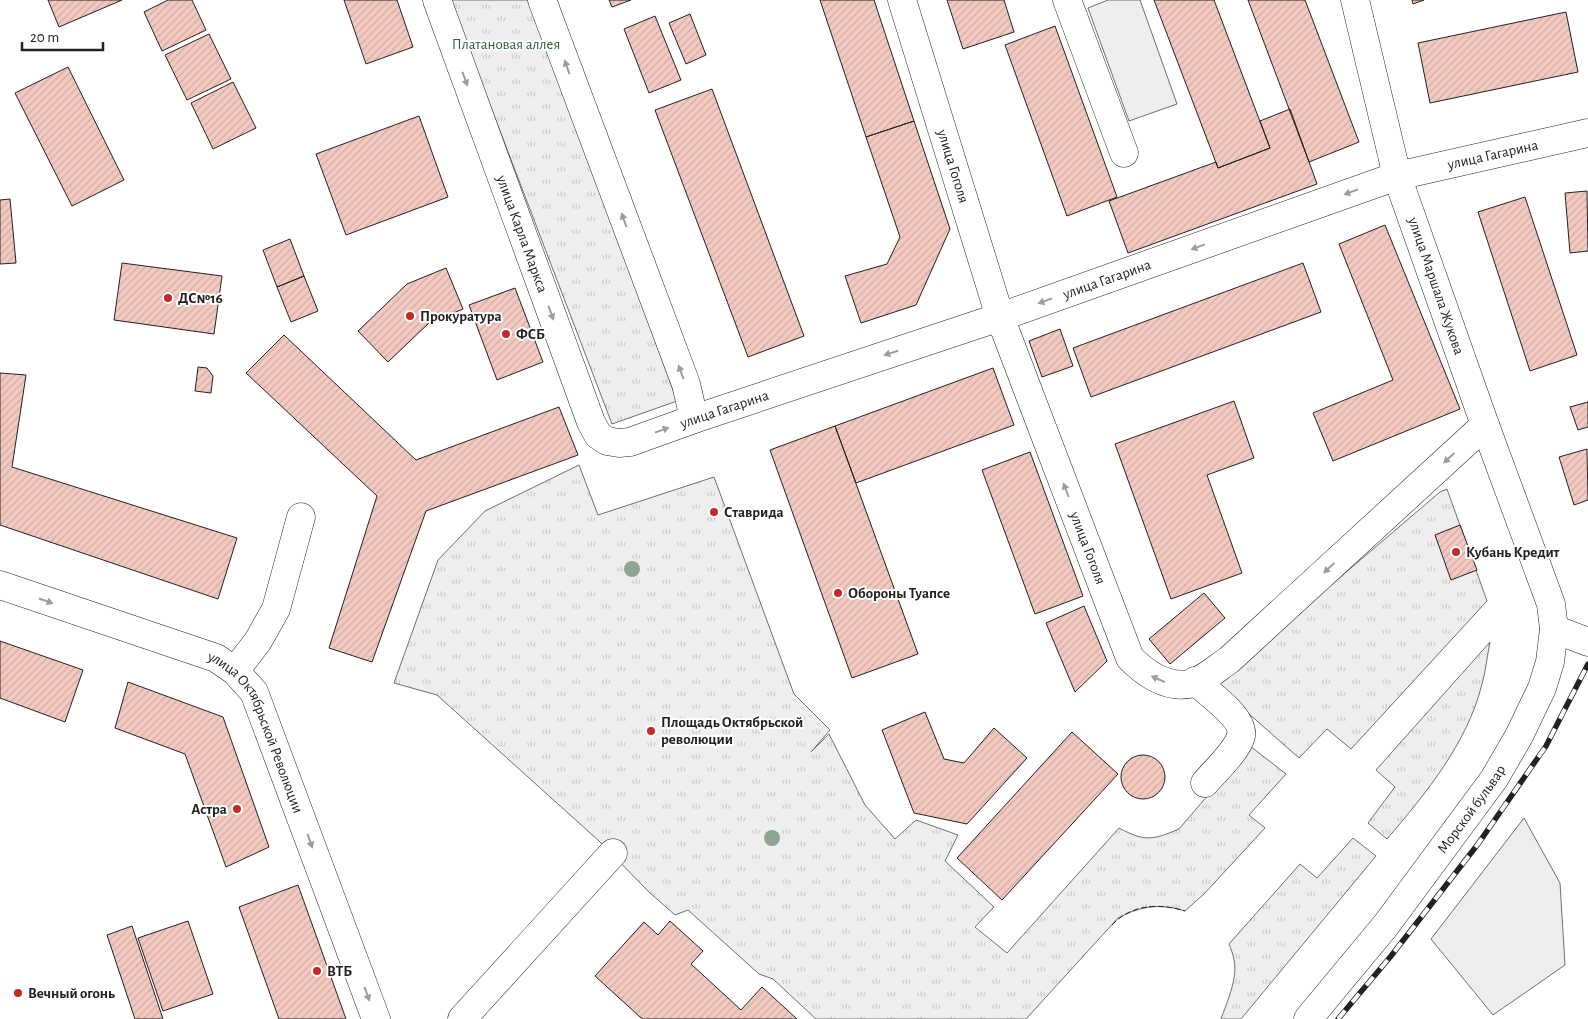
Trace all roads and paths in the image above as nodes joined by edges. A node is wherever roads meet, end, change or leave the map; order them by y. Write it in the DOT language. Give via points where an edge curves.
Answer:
graph roads {
  1 [pos="437,0"];
  2 [pos="542,0"];
  3 [pos="902,0"];
  4 [pos="1067,0"];
  5 [pos="1355,0"];
  6 [pos="1588,133"];
  7 [pos="1124,153"];
  8 [pos="1397,176"];
  9 [pos="1000,317"];
  10 [pos="694,419"];
  11 [pos="1485,425"];
  12 [pos="630,442"];
  13 [pos="300,517"];
  14 [pos="1537,566"];
  15 [pos="0,585"];
  16 [pos="1554,629"];
  17 [pos="1588,642"];
  18 [pos="235,670"];
  19 [pos="1195,682"];
  20 [pos="1205,783"];
  21 [pos="613,853"];
  22 [pos="376,1019"];
  23 [pos="462,1019"];
  24 [pos="1308,1019"];
  1 -- 12 [label="street, улица Карла Маркса, one-way" via="591,422 598,435 607,441"];
  10 -- 2 [label="street, one-way" via="686,384"];
  3 -- 9 [label="street, улица Гоголя"];
  4 -- 7 [label="street"];
  5 -- 8 [label="street, улица Маршала Жукова"];
  6 -- 8 [label="street, улица Гагарина"];
  8 -- 9 [label="street, улица Гагарина, one-way"];
  8 -- 11 [label="street, улица Маршала Жукова"];
  9 -- 10 [label="street, улица Гагарина, one-way"];
  19 -- 9 [label="street, улица Гоголя, one-way" via="1171,684 1154,678 1130,658"];
  12 -- 10 [label="street, улица Гагарина, one-way"];
  11 -- 14 [label="street, улица Маршала Жукова"];
  11 -- 19 [label="street, улица Гоголя, one-way" via="1229,660"];
  13 -- 18 [label="street" via="276,609 258,641"];
  14 -- 16 [label="street, Морской бульвар" via="1550,604"];
  15 -- 18 [label="street, улица Октябрьской Революции, one-way" via="216,658"];
  16 -- 17 [label="street"];
  16 -- 24 [label="street, Морской бульвар" via="1550,662 1542,688 1494,779 1386,925"];
  18 -- 22 [label="street, улица Октябрьской Революции, one-way" via="254,692"];
  19 -- 20 [label="street" via="1241,726 1237,746"];
  21 -- 23 [label="street"];
}
